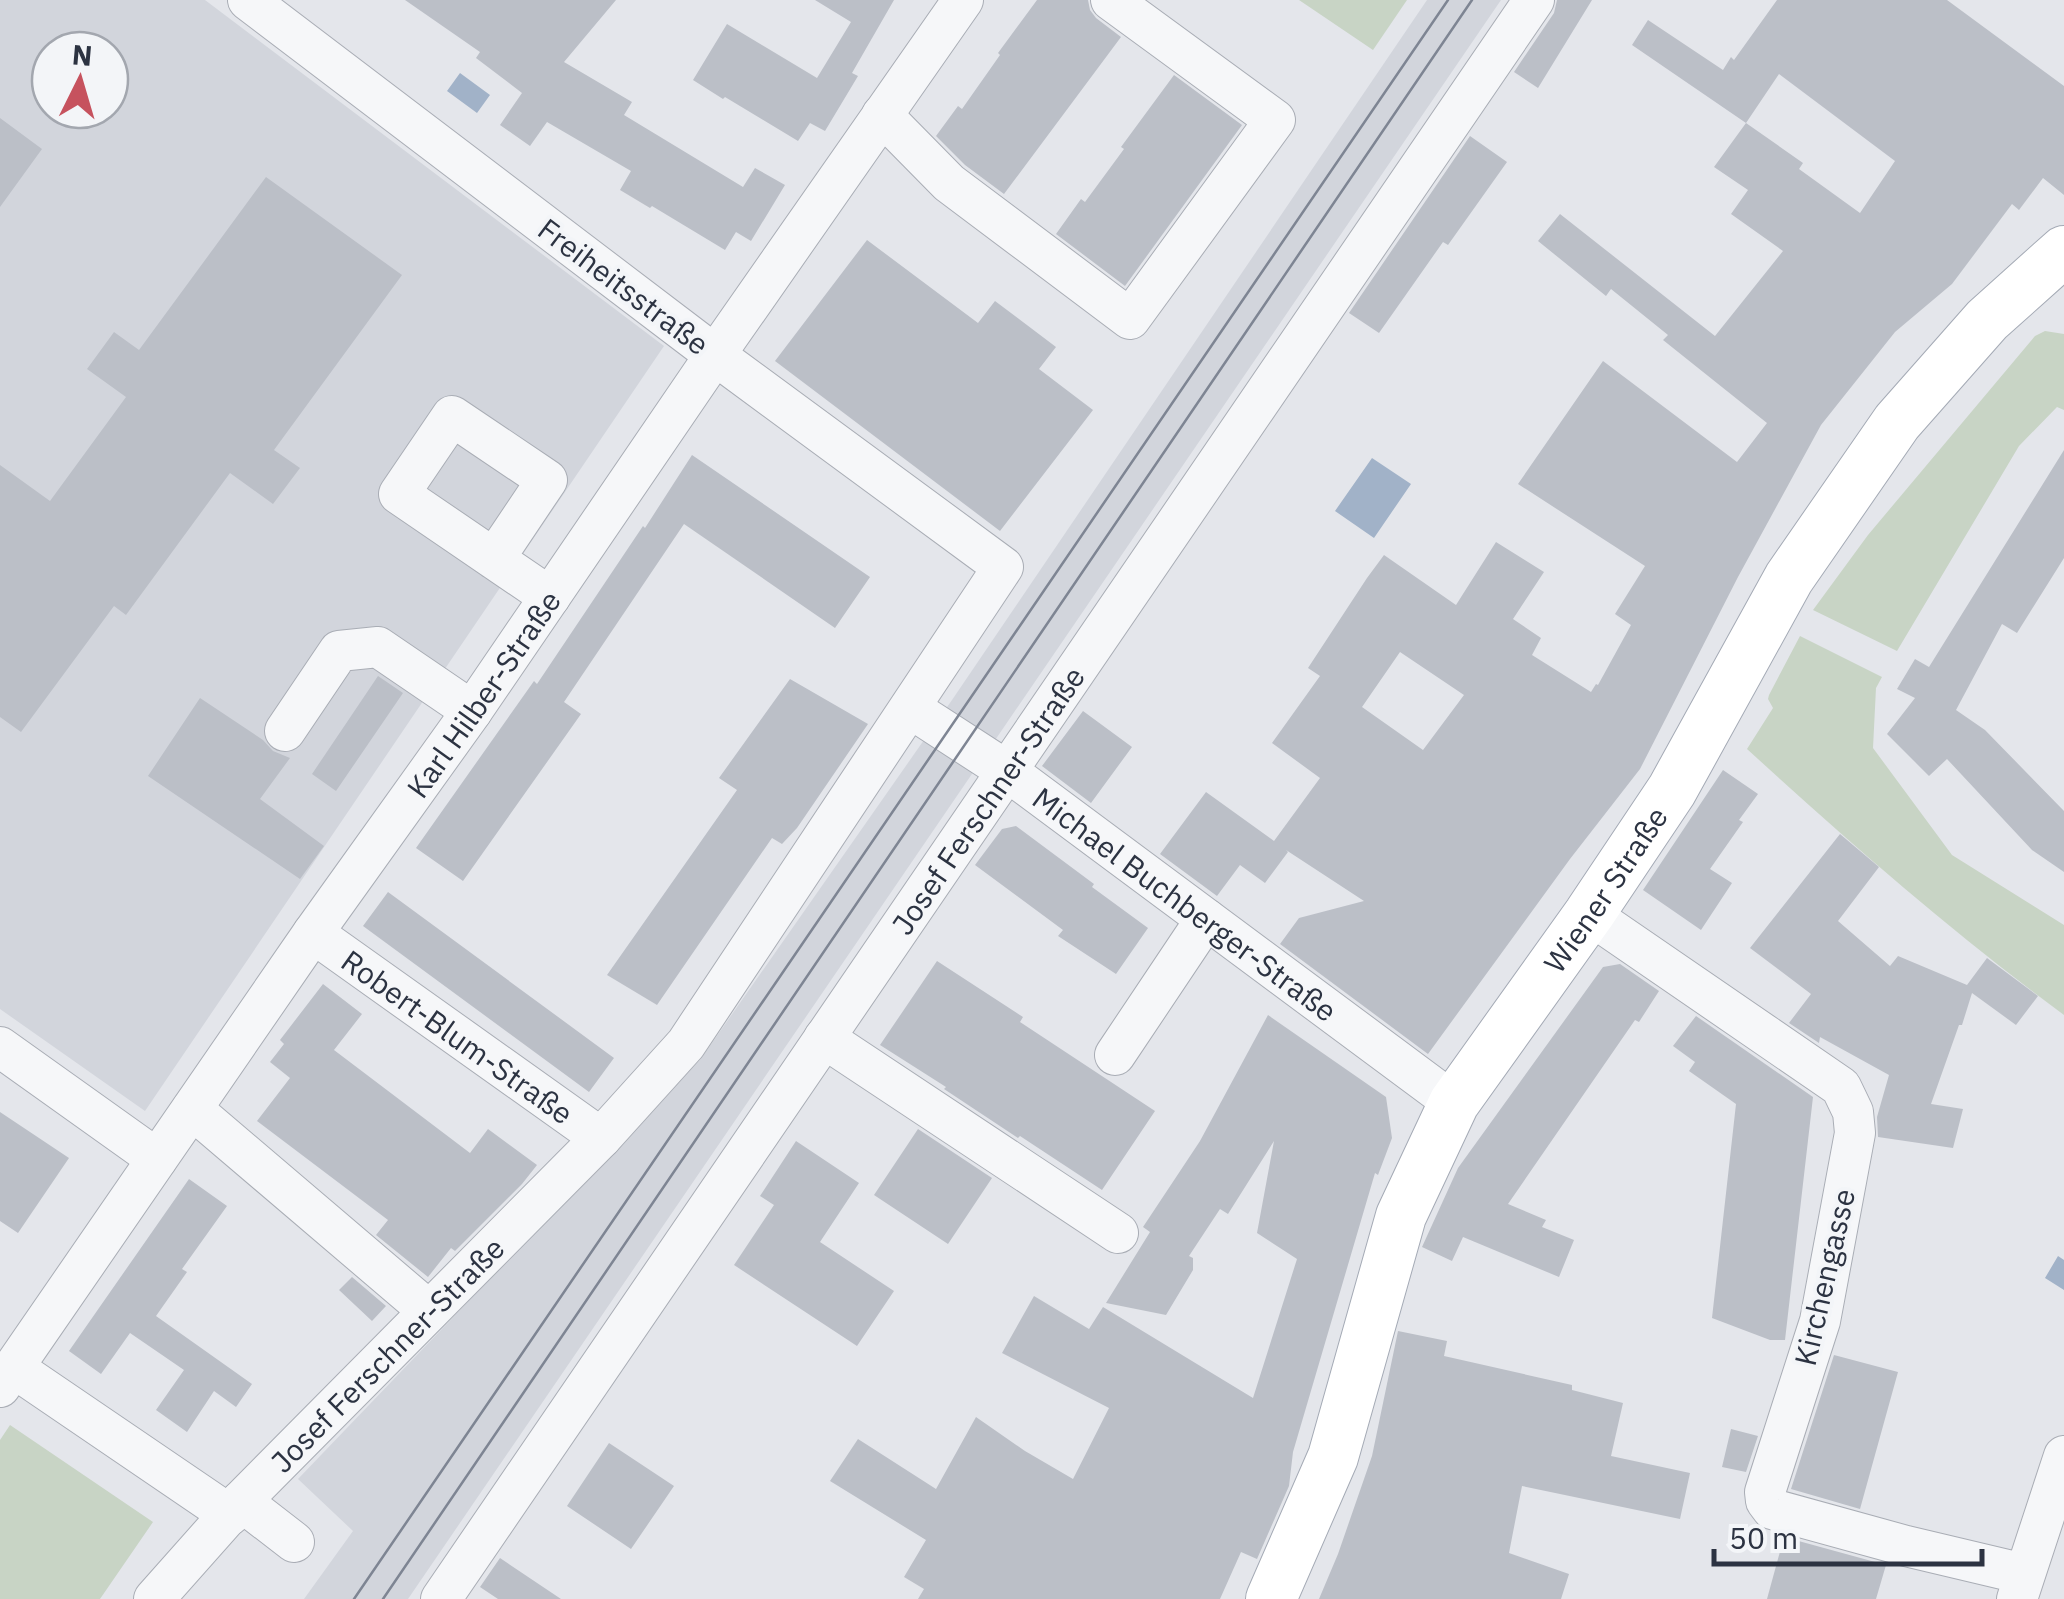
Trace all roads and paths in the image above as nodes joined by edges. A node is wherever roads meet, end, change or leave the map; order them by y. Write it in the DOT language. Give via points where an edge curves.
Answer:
graph roads {
  1 [pos="248,0"];
  2 [pos="963,0"];
  3 [pos="1111,0"];
  4 [pos="1534,0"];
  5 [pos="882,115"];
  6 [pos="2063,254"];
  7 [pos="715,355"];
  8 [pos="494,559"];
  9 [pos="1004,567"];
  10 [pos="550,596"];
  11 [pos="910,708"];
  12 [pos="472,711"];
  13 [pos="285,731"];
  14 [pos="1007,771"];
  15 [pos="1589,914"];
  16 [pos="1206,918"];
  17 [pos="313,933"];
  18 [pos="824,1038"];
  19 [pos="0,1047"];
  20 [pos="1114,1055"];
  21 [pos="1454,1103"];
  22 [pos="192,1110"];
  23 [pos="601,1138"];
  24 [pos="158,1159"];
  25 [pos="1118,1233"];
  26 [pos="429,1311"];
  27 [pos="7,1378"];
  28 [pos="2064,1456"];
  29 [pos="235,1508"];
  30 [pos="294,1542"];
  31 [pos="2021,1586"];
  32 [pos="154,1599"];
  33 [pos="441,1599"];
  34 [pos="1271,1599"];
  1 -- 7 [label="street, Freiheitsstraße"];
  2 -- 5 [label="street, Karl Hilber-Straße"];
  3 -- 5 [label="street" via="1276,120 1130,319 949,183"];
  4 -- 14 [label="street, Josef Ferschner-Straße"];
  5 -- 7 [label="street, Karl Hilber-Straße"];
  6 -- 15 [label="main road, Wiener Straße" via="1987,320 1897,422 1789,578 1672,790"];
  7 -- 9 [label="street, Freiheitsstraße"];
  7 -- 10 [label="street, Karl Hilber-Straße"];
  8 -- 10 [label="street"];
  9 -- 11 [label="street, Josef Ferschner-Straße"];
  10 -- 12 [label="street, Karl Hilber-Straße"];
  11 -- 14 [label="street, Michael Buchberger-Straße"];
  11 -- 23 [label="street, Josef Ferschner-Straße" via="686,1044"];
  12 -- 13 [label="street" via="378,647 339,650"];
  12 -- 17 [label="street, Karl Hilber-Straße"];
  14 -- 16 [label="street, Michael Buchberger-Straße"];
  14 -- 18 [label="street, Josef Ferschner-Straße"];
  15 -- 21 [label="main road, Wiener Straße"];
  15 -- 31 [label="street, Kirchengasse" via="1841,1087 1853,1112 1855,1134 1820,1321 1766,1501 1772,1509"];
  16 -- 20 [label="street"];
  16 -- 21 [label="street, Michael Buchberger-Straße"];
  17 -- 22 [label="street, Karl Hilber-Straße"];
  17 -- 23 [label="street, Robert-Blum-Straße"];
  18 -- 25 [label="street"];
  18 -- 33 [label="street, Josef Ferschner-Straße"];
  19 -- 24 [label="street"];
  21 -- 34 [label="main road, Wiener Straße" via="1401,1216 1333,1457"];
  22 -- 24 [label="street, Karl Hilber-Straße"];
  22 -- 26 [label="street"];
  23 -- 26 [label="street, Josef Ferschner-Straße"];
  24 -- 27 [label="street, Karl Hilber-Straße"];
  26 -- 29 [label="street, Josef Ferschner-Straße"];
  27 -- 29 [label="street"];
  28 -- 31 [label="street"];
  29 -- 30 [label="street"];
  29 -- 32 [label="street, Josef Ferschner-Straße"];
}
